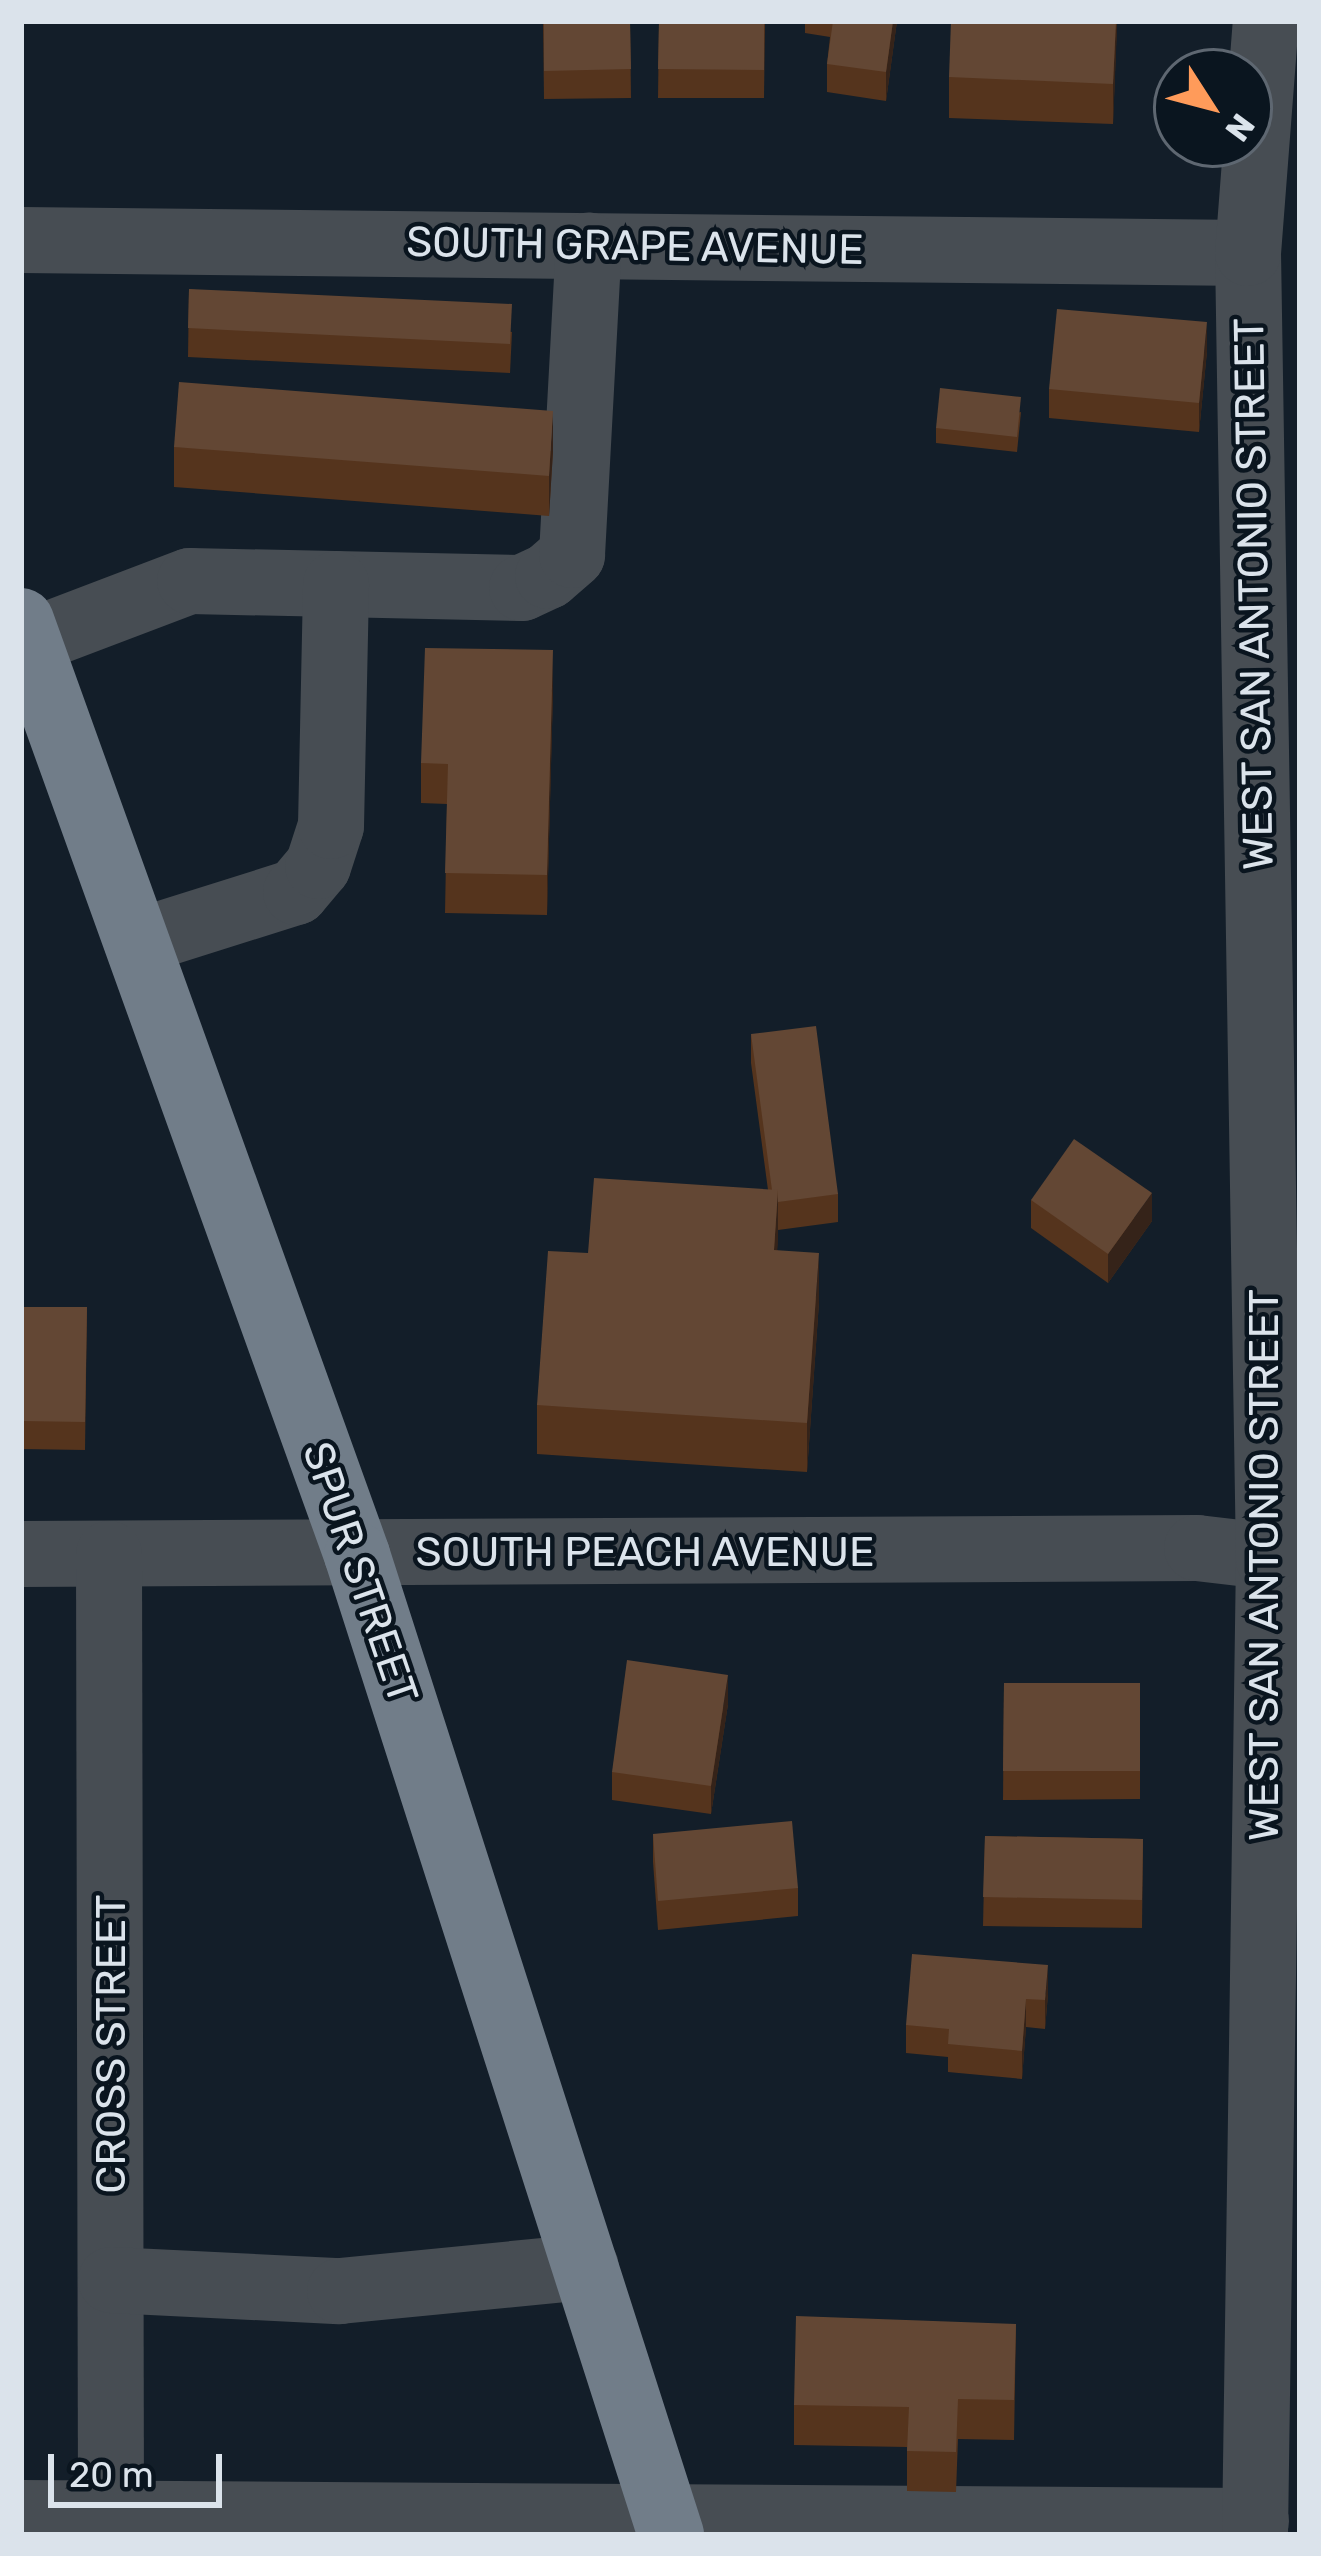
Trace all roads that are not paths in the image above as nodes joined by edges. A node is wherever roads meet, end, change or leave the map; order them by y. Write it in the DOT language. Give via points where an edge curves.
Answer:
graph roads {
  1 [pos="1266,21"];
  2 [pos="1283,89"];
  3 [pos="21,240"];
  4 [pos="589,245"];
  5 [pos="1248,253"];
  6 [pos="336,584"];
  7 [pos="25,631"];
  8 [pos="137,942"];
  9 [pos="109,1553"];
  10 [pos="21,1554"];
  11 [pos="357,1555"];
  12 [pos="1284,1560"];
  13 [pos="586,2267"];
  14 [pos="111,2280"];
  15 [pos="21,2513"];
  16 [pos="111,2524"];
  17 [pos="668,2524"];
  18 [pos="1256,2528"];
  1 -- 2 [label="street, WEST SAN ANTONIO STREET"];
  2 -- 5 [label="street, WEST SAN ANTONIO STREET"];
  3 -- 4 [label="street, SOUTH GRAPE AVENUE"];
  4 -- 5 [label="street, SOUTH GRAPE AVENUE"];
  4 -- 6 [label="street" via="572,555 522,588"];
  5 -- 12 [label="street, WEST SAN ANTONIO STREET"];
  6 -- 7 [label="street" via="190,581"];
  6 -- 8 [label="street" via="331,826 318,866 296,892"];
  7 -- 8 [label="main road, SPUR STREET"];
  8 -- 11 [label="main road, SPUR STREET"];
  9 -- 10 [label="street, SOUTH PEACH AVENUE"];
  9 -- 11 [label="street, SOUTH PEACH AVENUE"];
  9 -- 14 [label="street, CROSS STREET"];
  11 -- 12 [label="street, SOUTH PEACH AVENUE" via="1197,1548"];
  11 -- 13 [label="main road, SPUR STREET"];
  12 -- 18 [label="street, WEST SAN ANTONIO STREET"];
  13 -- 14 [label="street" via="340,2291"];
  13 -- 17 [label="main road, SPUR STREET"];
  14 -- 16 [label="street, CROSS STREET"];
  15 -- 16 [label="street"];
  16 -- 17 [label="street"];
  17 -- 18 [label="street"];
}
